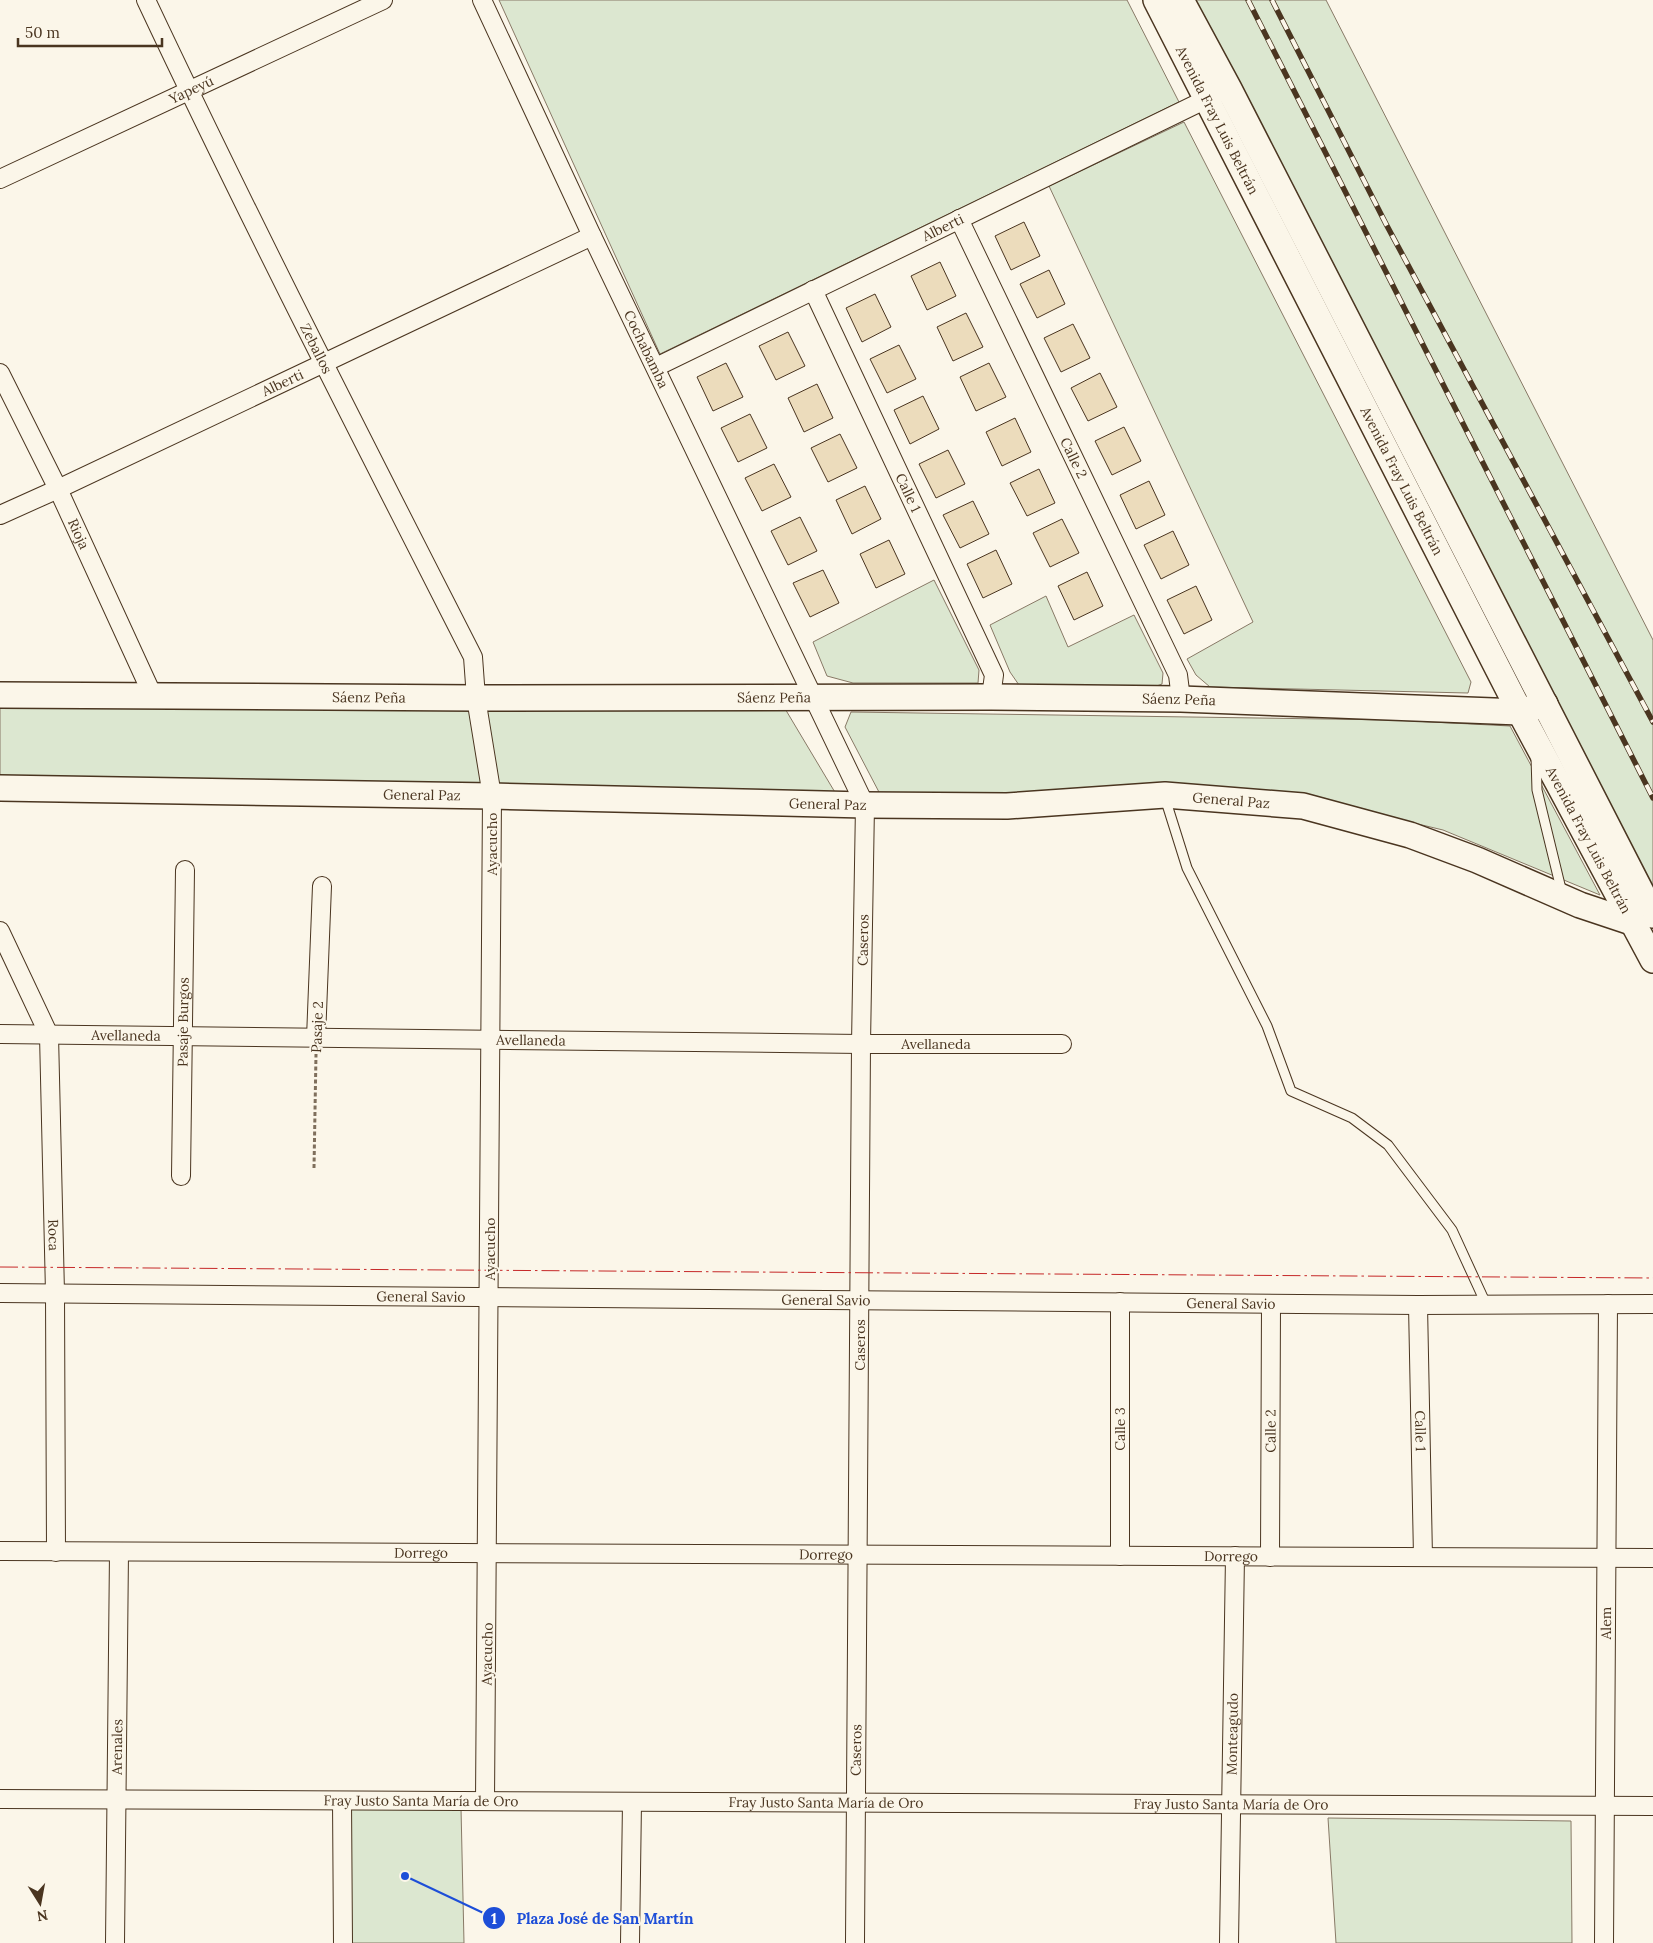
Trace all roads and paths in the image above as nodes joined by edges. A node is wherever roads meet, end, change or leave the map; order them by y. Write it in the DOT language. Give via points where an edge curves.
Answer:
graph roads {
  1 [pos="146,0"];
  2 [pos="383,0"];
  3 [pos="482,0"];
  4 [pos="1156,0"];
  5 [pos="1181,0"];
  6 [pos="189,91"];
  7 [pos="1218,94"];
  8 [pos="0,179"];
  9 [pos="959,219"];
  10 [pos="592,236"];
  11 [pos="813,290"];
  12 [pos="324,364"];
  13 [pos="656,367"];
  14 [pos="0,373"];
  15 [pos="58,489"];
  16 [pos="0,515"];
  17 [pos="0,694"];
  18 [pos="153,696"];
  19 [pos="991,697"];
  20 [pos="476,698"];
  21 [pos="813,698"];
  22 [pos="1181,699"];
  23 [pos="1545,704"];
  24 [pos="1520,712"];
  25 [pos="1535,739"];
  26 [pos="0,788"];
  27 [pos="1165,795"];
  28 [pos="492,796"];
  29 [pos="865,805"];
  30 [pos="185,870"];
  31 [pos="322,886"];
  32 [pos="1563,897"];
  33 [pos="1644,919"];
  34 [pos="0,930"];
  35 [pos="1653,960"];
  36 [pos="0,1034"];
  37 [pos="49,1034"];
  38 [pos="183,1036"];
  39 [pos="316,1038"];
  40 [pos="491,1040"];
  41 [pos="861,1044"];
  42 [pos="1062,1044"];
  43 [pos="314,1168"];
  44 [pos="181,1176"];
  45 [pos="0,1293"];
  46 [pos="55,1293"];
  47 [pos="490,1297"];
  48 [pos="860,1300"];
  49 [pos="1120,1302"];
  50 [pos="1271,1304"];
  51 [pos="1486,1304"];
  52 [pos="1608,1304"];
  53 [pos="1653,1304"];
  54 [pos="1418,1305"];
  55 [pos="0,1551"];
  56 [pos="56,1552"];
  57 [pos="119,1552"];
  58 [pos="488,1554"];
  59 [pos="859,1555"];
  60 [pos="1120,1556"];
  61 [pos="1235,1556"];
  62 [pos="1270,1557"];
  63 [pos="1423,1557"];
  64 [pos="1606,1558"];
  65 [pos="1653,1558"];
  66 [pos="0,1800"];
  67 [pos="116,1800"];
  68 [pos="342,1801"];
  69 [pos="485,1801"];
  70 [pos="632,1802"];
  71 [pos="856,1802"];
  72 [pos="1230,1804"];
  73 [pos="1604,1805"];
  74 [pos="1653,1806"];
  75 [pos="115,1943"];
  76 [pos="343,1943"];
  77 [pos="630,1943"];
  78 [pos="855,1943"];
  79 [pos="1229,1943"];
  80 [pos="1604,1943"];
  1 -- 6 [label="street, Zeballos"];
  2 -- 6 [label="street, Yapeyú"];
  3 -- 10 [label="street, Cochabamba"];
  4 -- 7 [label="street, Avenida Fray Luis Beltrán"];
  5 -- 7 [label="street, Avenida Fray Luis Beltrán"];
  6 -- 8 [label="street, Yapeyú"];
  6 -- 12 [label="street, Zeballos"];
  7 -- 9 [label="street, Alberti"];
  7 -- 23 [label="street, Avenida Fray Luis Beltrán"];
  7 -- 24 [label="street, Avenida Fray Luis Beltrán"];
  9 -- 11 [label="street, Alberti"];
  9 -- 22 [label="street, Calle 2" via="1178,675"];
  10 -- 12 [label="street, Alberti"];
  10 -- 13 [label="street, Cochabamba"];
  11 -- 13 [label="street, Alberti"];
  11 -- 19 [label="street, Calle 1" via="994,675"];
  12 -- 15 [label="street, Alberti"];
  12 -- 20 [label="street, Zeballos" via="473,657"];
  13 -- 21 [label="street, Cochabamba"];
  14 -- 15 [label="street, Rioja"];
  15 -- 16 [label="street, Alberti"];
  15 -- 18 [label="street, Rioja"];
  17 -- 18 [label="street, Sáenz Peña"];
  18 -- 20 [label="street, Sáenz Peña"];
  19 -- 21 [label="street, Sáenz Peña"];
  19 -- 22 [label="street, Sáenz Peña"];
  20 -- 21 [label="street, Sáenz Peña"];
  20 -- 28 [label="street, Ayacucho"];
  21 -- 29 [label="street, Caseros"];
  22 -- 24 [label="street, Sáenz Peña"];
  23 -- 24 [label="street, Sáenz Peña"];
  23 -- 33 [label="street, Avenida Fray Luis Beltrán"];
  24 -- 25 [label="street, Avenida Fray Luis Beltrán"];
  25 -- 32 [label="lane" via="1538,790"];
  25 -- 33 [label="street, Avenida Fray Luis Beltrán"];
  26 -- 28 [label="street, General Paz"];
  27 -- 29 [label="street, General Paz" via="1007,806"];
  27 -- 32 [label="street, General Paz" via="1303,806 1410,834"];
  27 -- 51 [label="lane" via="1187,868 1266,1026 1291,1091 1352,1118 1388,1145 1452,1230"];
  28 -- 29 [label="street, General Paz"];
  28 -- 40 [label="street, Ayacucho"];
  29 -- 41 [label="street, Caseros"];
  30 -- 38 [label="street, Pasaje Burgos"];
  31 -- 39 [label="street, Pasaje 2"];
  32 -- 33 [label="street, General Paz"];
  33 -- 35 [label="street, Avenida Fray Luis Beltrán"];
  34 -- 37 [label="street, Roca"];
  36 -- 37 [label="street, Avellaneda"];
  37 -- 38 [label="street, Avellaneda"];
  37 -- 46 [label="street, Roca"];
  38 -- 39 [label="street, Avellaneda"];
  38 -- 44 [label="street, Pasaje Burgos"];
  39 -- 40 [label="street, Avellaneda"];
  39 -- 43 [label="path, Pasaje 2"];
  40 -- 41 [label="street, Avellaneda"];
  40 -- 47 [label="street, Ayacucho"];
  41 -- 42 [label="street, Avellaneda"];
  41 -- 48 [label="street, Caseros"];
  45 -- 46 [label="street, General Savio"];
  46 -- 47 [label="street, General Savio"];
  46 -- 56 [label="street, Roca"];
  47 -- 48 [label="street, General Savio"];
  47 -- 58 [label="street, Ayacucho"];
  48 -- 49 [label="street, General Savio"];
  48 -- 59 [label="street, Caseros"];
  49 -- 50 [label="street, General Savio"];
  49 -- 60 [label="street, Calle 3"];
  50 -- 54 [label="street, General Savio"];
  50 -- 62 [label="street, Calle 2"];
  51 -- 52 [label="street, General Savio"];
  51 -- 54 [label="street, General Savio"];
  52 -- 53 [label="street, General Savio"];
  52 -- 64 [label="street, Alem"];
  54 -- 63 [label="street, Calle 1"];
  55 -- 56 [label="street, Dorrego"];
  56 -- 57 [label="street, Dorrego"];
  57 -- 58 [label="street, Dorrego"];
  57 -- 67 [label="street, Arenales"];
  58 -- 59 [label="street, Dorrego"];
  58 -- 69 [label="street, Ayacucho"];
  59 -- 60 [label="street, Dorrego"];
  59 -- 71 [label="street, Caseros"];
  60 -- 61 [label="street, Dorrego"];
  61 -- 62 [label="street, Dorrego"];
  61 -- 72 [label="street, Monteagudo"];
  62 -- 63 [label="street, Dorrego"];
  63 -- 64 [label="street, Dorrego"];
  64 -- 65 [label="street, Dorrego"];
  64 -- 73 [label="street, Alem"];
  66 -- 67 [label="street, Fray Justo Santa María de Oro"];
  67 -- 68 [label="street, Fray Justo Santa María de Oro"];
  67 -- 75 [label="street, Arenales"];
  68 -- 69 [label="street, Fray Justo Santa María de Oro"];
  68 -- 76 [label="street"];
  69 -- 70 [label="street, Fray Justo Santa María de Oro"];
  70 -- 71 [label="street, Fray Justo Santa María de Oro"];
  70 -- 77 [label="street"];
  71 -- 72 [label="street, Fray Justo Santa María de Oro"];
  71 -- 78 [label="street, Caseros"];
  72 -- 73 [label="street, Fray Justo Santa María de Oro"];
  72 -- 79 [label="street, Monteagudo"];
  73 -- 74 [label="street, Fray Justo Santa María de Oro"];
  73 -- 80 [label="street, Alem"];
}
